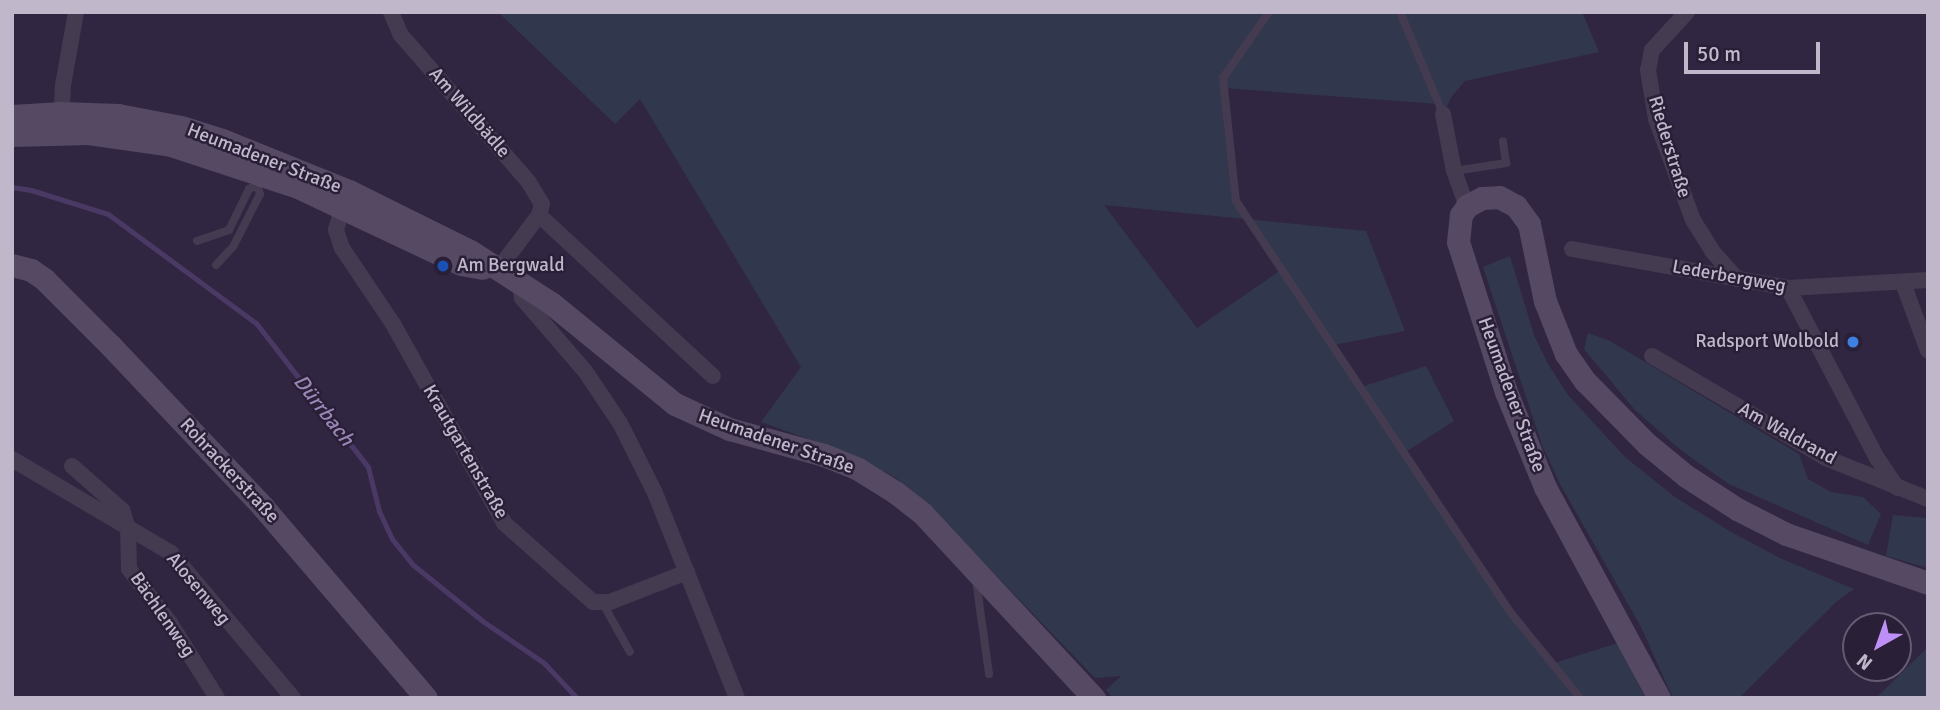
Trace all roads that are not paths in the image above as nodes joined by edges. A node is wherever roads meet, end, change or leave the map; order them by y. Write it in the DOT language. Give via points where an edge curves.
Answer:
graph roads {
  1 [pos="76,12"];
  2 [pos="391,12"];
  3 [pos="1269,12"];
  4 [pos="1400,12"];
  5 [pos="1686,12"];
  6 [pos="1443,114"];
  7 [pos="12,117"];
  8 [pos="61,123"];
  9 [pos="12,135"];
  10 [pos="1503,141"];
  11 [pos="1454,171"];
  12 [pos="261,172"];
  13 [pos="346,199"];
  14 [pos="1467,206"];
  15 [pos="539,215"];
  16 [pos="197,241"];
  17 [pos="1573,249"];
  18 [pos="12,265"];
  19 [pos="216,265"];
  20 [pos="496,271"];
  21 [pos="1737,279"];
  22 [pos="1928,280"];
  23 [pos="1903,283"];
  24 [pos="520,284"];
  25 [pos="1788,288"];
  26 [pos="1928,351"];
  27 [pos="1652,356"];
  28 [pos="713,376"];
  29 [pos="12,459"];
  30 [pos="72,466"];
  31 [pos="1897,488"];
  32 [pos="1928,499"];
  33 [pos="128,528"];
  34 [pos="975,570"];
  35 [pos="687,572"];
  36 [pos="1928,583"];
  37 [pos="602,602"];
  38 [pos="630,652"];
  39 [pos="989,674"];
  40 [pos="217,698"];
  41 [pos="293,698"];
  42 [pos="426,698"];
  43 [pos="737,698"];
  44 [pos="1094,698"];
  45 [pos="1580,698"];
  46 [pos="1659,698"];
  1 -- 8 [label="street"];
  2 -- 15 [label="street, Am Wildbädle" via="401,35 537,192 542,204"];
  3 -- 45 [label="lane" via="1223,78 1236,201 1511,613"];
  4 -- 6 [label="lane"];
  5 -- 21 [label="street, Riederstraße" via="1652,50 1648,70 1656,119 1693,220"];
  6 -- 11 [label="street"];
  7 -- 8 [label="main road, Heumadener Straße"];
  8 -- 9 [label="main road, Heumadener Straße"];
  8 -- 12 [label="main road, Heumadener Straße" via="171,145"];
  10 -- 11 [label="lane" via="1506,163"];
  11 -- 14 [label="street"];
  12 -- 13 [label="main road, Heumadener Straße"];
  12 -- 16 [label="lane" via="229,230"];
  12 -- 19 [label="lane" via="260,194 233,247"];
  13 -- 20 [label="main road, Heumadener Straße" via="461,264"];
  13 -- 37 [label="street, Krautgartenstraße" via="335,230 342,248 393,324 504,523 579,592 593,602"];
  14 -- 36 [label="main road" via="1490,197 1516,206 1529,224 1545,301 1566,354 1584,382 1615,415 1667,460 1737,509 1786,534"];
  14 -- 46 [label="main road, Heumadener Straße" via="1457,225 1461,255 1525,442"];
  15 -- 20 [label="street"];
  15 -- 28 [label="street"];
  17 -- 21 [label="street, Lederbergweg"];
  18 -- 42 [label="main road, Rohrackerstraße" via="44,279 119,355 263,507"];
  20 -- 24 [label="main road, Heumadener Straße"];
  21 -- 25 [label="street, Lederbergweg"];
  22 -- 23 [label="street, Lederbergweg"];
  23 -- 25 [label="street, Lederbergweg"];
  23 -- 26 [label="street"];
  24 -- 34 [label="main road, Heumadener Straße" via="562,311 675,404 729,429 824,455 895,492 922,513"];
  24 -- 35 [label="street" via="522,298 571,354 620,423"];
  25 -- 31 [label="street"];
  27 -- 31 [label="street, Am Waldrand" via="1792,439"];
  29 -- 33 [label="street, Alosenweg"];
  30 -- 33 [label="street" via="122,510"];
  31 -- 32 [label="street, Am Waldrand"];
  33 -- 40 [label="street, Bächlenweg" via="129,569"];
  33 -- 41 [label="street, Alosenweg" via="171,553"];
  34 -- 39 [label="lane"];
  34 -- 44 [label="main road, Heumadener Straße"];
  35 -- 37 [label="street"];
  35 -- 43 [label="street"];
  37 -- 38 [label="lane"];
}
